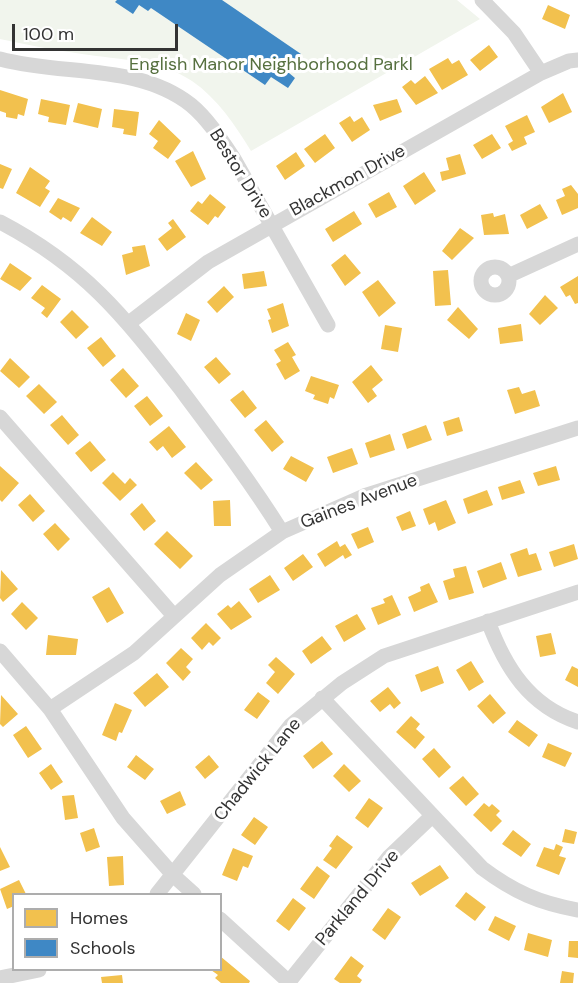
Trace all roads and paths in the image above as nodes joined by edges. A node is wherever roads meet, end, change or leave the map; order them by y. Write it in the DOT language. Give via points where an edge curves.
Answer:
graph roads {
  1 [pos="482,0"];
  2 [pos="0,59"];
  3 [pos="578,60"];
  4 [pos="541,73"];
  5 [pos="0,222"];
  6 [pos="272,224"];
  7 [pos="578,244"];
  8 [pos="508,276"];
  9 [pos="129,323"];
  10 [pos="328,325"];
  11 [pos="0,417"];
  12 [pos="578,428"];
  13 [pos="282,532"];
  14 [pos="578,592"];
  15 [pos="174,616"];
  16 [pos="488,621"];
  17 [pos="0,651"];
  18 [pos="322,698"];
  19 [pos="50,708"];
  20 [pos="578,722"];
  21 [pos="432,816"];
  22 [pos="174,876"];
  23 [pos="158,893"];
  24 [pos="193,893"];
  25 [pos="578,910"];
  26 [pos="222,921"];
  27 [pos="30,971"];
  28 [pos="0,978"];
  29 [pos="289,983"];
  1 -- 4 [label="street" via="514,33"];
  2 -- 6 [label="street, Bestor Drive" via="140,80 167,90 192,106 219,136"];
  3 -- 4 [label="street, Blackmon Drive"];
  4 -- 6 [label="street, Blackmon Drive"];
  5 -- 9 [label="street" via="54,253 100,291"];
  6 -- 9 [label="street, Blackmon Drive" via="208,262"];
  6 -- 10 [label="street, Bestor Drive"];
  7 -- 8 [label="street"];
  9 -- 13 [label="street" via="241,468"];
  11 -- 15 [label="street"];
  12 -- 13 [label="street, Gaines Avenue" via="364,496"];
  13 -- 15 [label="street, Gaines Avenue" via="220,575"];
  14 -- 16 [label="street, Chadwick Lane"];
  15 -- 19 [label="street, Gaines Avenue" via="135,653"];
  16 -- 18 [label="street, Chadwick Lane" via="384,656"];
  16 -- 20 [label="street" via="513,675 536,699"];
  17 -- 19 [label="street"];
  18 -- 21 [label="street"];
  18 -- 22 [label="street, Chadwick Lane" via="291,725"];
  19 -- 22 [label="street" via="123,818"];
  21 -- 25 [label="street" via="504,885 544,904"];
  21 -- 29 [label="street, Parkland Drive" via="389,857"];
  22 -- 23 [label="street, Chadwick Lane"];
  22 -- 24 [label="street"];
  26 -- 29 [label="street"];
  27 -- 28 [label="street"];
}
